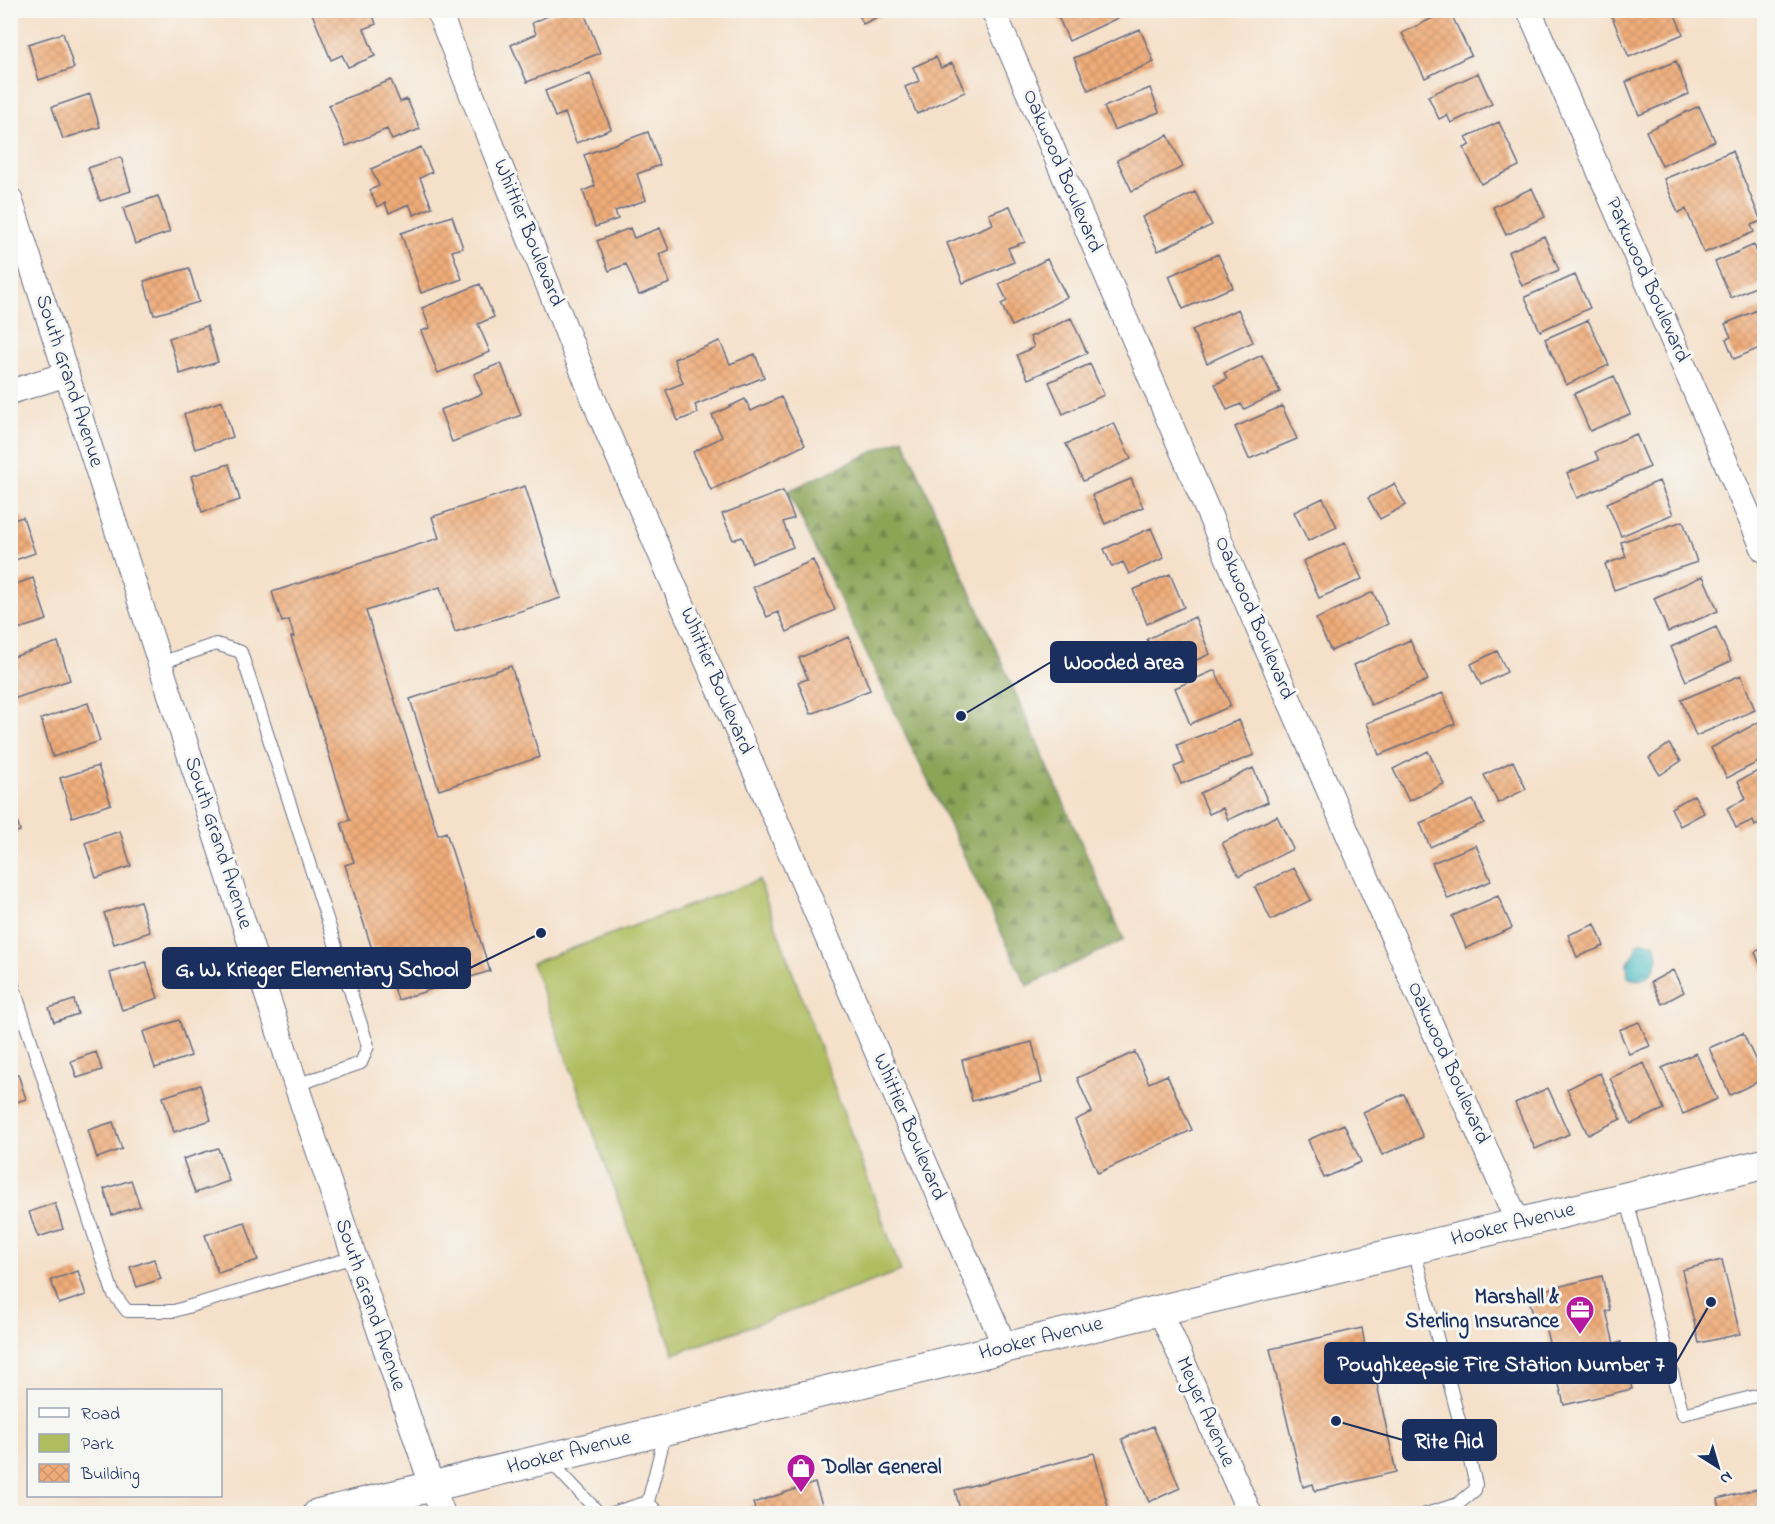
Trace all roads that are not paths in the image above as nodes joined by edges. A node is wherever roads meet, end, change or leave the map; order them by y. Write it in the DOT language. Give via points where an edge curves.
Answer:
graph roads {
  1 [pos="438,10"];
  2 [pos="993,10"];
  3 [pos="1529,10"];
  4 [pos="10,199"];
  5 [pos="66,374"];
  6 [pos="10,392"];
  7 [pos="1764,550"];
  8 [pos="160,663"];
  9 [pos="10,976"];
  10 [pos="296,1085"];
  11 [pos="1764,1164"];
  12 [pos="1626,1197"];
  13 [pos="1518,1223"];
  14 [pos="1414,1248"];
  15 [pos="354,1257"];
  16 [pos="1160,1310"];
  17 [pos="1005,1347"];
  18 [pos="1764,1394"];
  19 [pos="666,1429"];
  20 [pos="548,1458"];
  21 [pos="432,1486"];
  22 [pos="648,1502"];
  23 [pos="318,1514"];
  24 [pos="443,1514"];
  25 [pos="600,1514"];
  26 [pos="609,1514"];
  27 [pos="659,1514"];
  28 [pos="1250,1514"];
  29 [pos="1426,1514"];
  1 -- 17 [label="street, Whittier Boulevard" via="600,415"];
  2 -- 13 [label="street, Oakwood Boulevard"];
  3 -- 7 [label="street, Parkwood Boulevard"];
  4 -- 5 [label="street, South Grand Avenue"];
  5 -- 6 [label="street"];
  5 -- 8 [label="street, South Grand Avenue"];
  8 -- 10 [label="street, South Grand Avenue"];
  8 -- 10 [label="lane" via="216,644 241,652 368,1046 361,1063"];
  9 -- 15 [label="lane" via="113,1293 126,1311 174,1311"];
  10 -- 15 [label="street, South Grand Avenue"];
  11 -- 12 [label="street, Hooker Avenue"];
  12 -- 13 [label="street, Hooker Avenue"];
  12 -- 18 [label="lane" via="1683,1414"];
  13 -- 14 [label="street, Hooker Avenue"];
  14 -- 16 [label="street, Hooker Avenue"];
  14 -- 29 [label="lane" via="1476,1484 1475,1490 1458,1504"];
  15 -- 21 [label="street, South Grand Avenue"];
  16 -- 17 [label="street, Hooker Avenue"];
  16 -- 28 [label="street, Meyer Avenue"];
  17 -- 19 [label="street, Hooker Avenue"];
  19 -- 20 [label="street, Hooker Avenue"];
  19 -- 22 [label="lane"];
  20 -- 21 [label="street, Hooker Avenue"];
  20 -- 25 [label="lane"];
  21 -- 23 [label="street, Hooker Avenue"];
  21 -- 24 [label="street, South Grand Avenue"];
  22 -- 26 [label="lane"];
  22 -- 27 [label="lane"];
}
